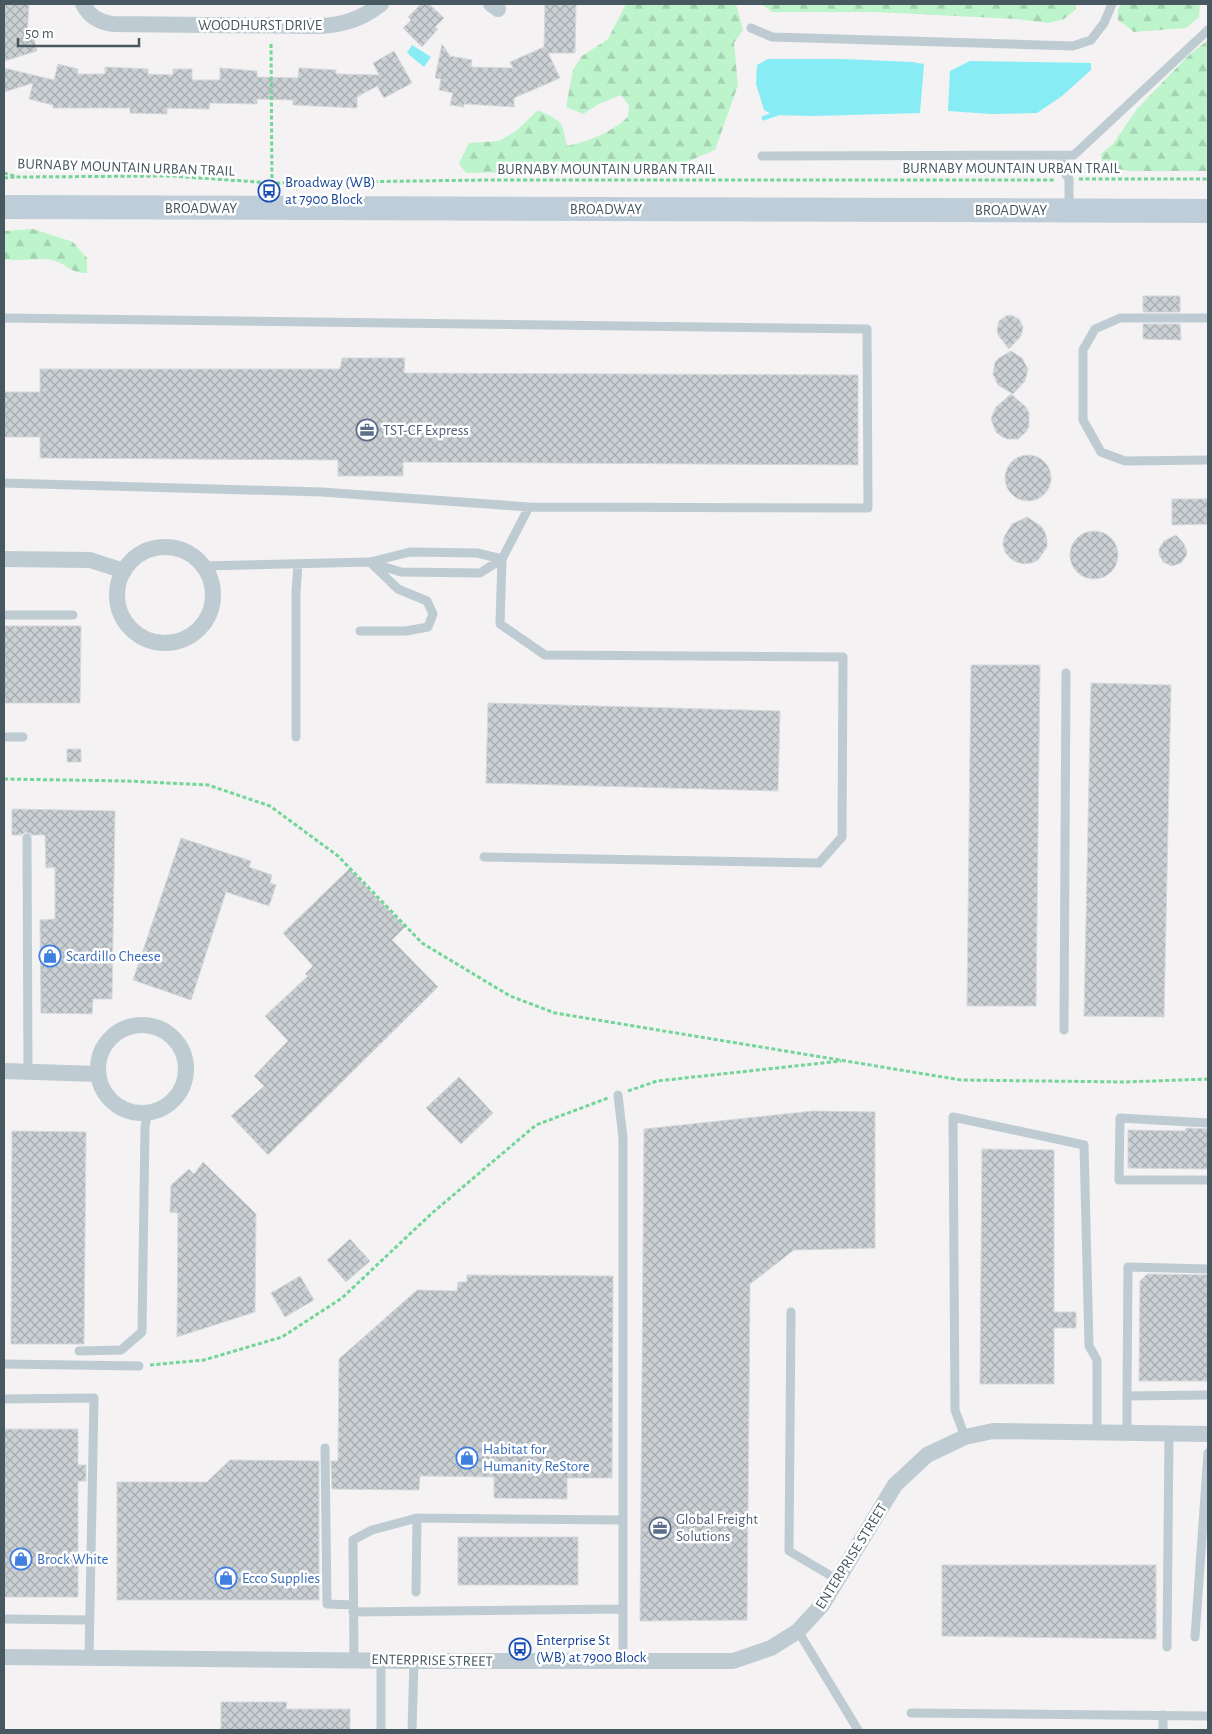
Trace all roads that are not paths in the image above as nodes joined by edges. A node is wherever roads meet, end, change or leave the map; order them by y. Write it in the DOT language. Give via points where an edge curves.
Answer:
graph roads {
  1 [pos="83,4"];
  2 [pos="381,4"];
  3 [pos="1112,4"];
  4 [pos="751,28"];
  5 [pos="1208,30"];
  6 [pos="762,156"];
  7 [pos="1061,156"];
  8 [pos="4,207"];
  9 [pos="1069,210"];
  10 [pos="1208,211"];
  11 [pos="4,318"];
  12 [pos="1208,318"];
  13 [pos="1208,460"];
  14 [pos="4,483"];
  15 [pos="529,507"];
  16 [pos="4,559"];
  17 [pos="502,560"];
  18 [pos="370,562"];
  19 [pos="298,564"];
  20 [pos="204,566"];
  21 [pos="124,570"];
  22 [pos="4,615"];
  23 [pos="73,615"];
  24 [pos="360,631"];
  25 [pos="1066,673"];
  26 [pos="4,737"];
  27 [pos="23,737"];
  28 [pos="296,737"];
  29 [pos="27,838"];
  30 [pos="484,857"];
  31 [pos="1064,1030"];
  32 [pos="4,1071"];
  33 [pos="28,1072"];
  34 [pos="98,1074"];
  35 [pos="618,1094"];
  36 [pos="147,1113"];
  37 [pos="1208,1123"];
  38 [pos="1208,1180"];
  39 [pos="1208,1269"];
  40 [pos="791,1312"];
  41 [pos="79,1351"];
  42 [pos="4,1364"];
  43 [pos="139,1366"];
  44 [pos="1208,1395"];
  45 [pos="1127,1396"];
  46 [pos="4,1399"];
  47 [pos="1097,1432"];
  48 [pos="1127,1432"];
  49 [pos="1169,1433"];
  50 [pos="1208,1434"];
  51 [pos="965,1438"];
  52 [pos="325,1448"];
  53 [pos="1208,1453"];
  54 [pos="417,1518"];
  55 [pos="623,1520"];
  56 [pos="838,1580"];
  57 [pos="416,1592"];
  58 [pos="353,1608"];
  59 [pos="623,1610"];
  60 [pos="4,1619"];
  61 [pos="90,1620"];
  62 [pos="798,1631"];
  63 [pos="1195,1637"];
  64 [pos="1167,1647"];
  65 [pos="4,1657"];
  66 [pos="89,1658"];
  67 [pos="354,1659"];
  68 [pos="381,1660"];
  69 [pos="414,1660"];
  70 [pos="623,1662"];
  71 [pos="910,1713"];
  72 [pos="1163,1715"];
  73 [pos="1208,1716"];
  74 [pos="381,1730"];
  75 [pos="412,1730"];
  76 [pos="858,1730"];
  77 [pos="1163,1730"];
  1 -- 2 [label="street, WOODHURST DRIVE" via="94,18 113,24 319,26 352,22"];
  3 -- 4 [label="lane" via="1104,23 1091,40 1073,46 772,37"];
  5 -- 7 [label="lane" via="1074,155"];
  6 -- 7 [label="lane"];
  7 -- 9 [label="lane" via="1062,169 1068,180"];
  8 -- 9 [label="street, BROADWAY"];
  9 -- 10 [label="street, BROADWAY"];
  11 -- 15 [label="lane" via="867,329 868,508"];
  12 -- 13 [label="lane" via="1120,318 1095,329 1083,350 1083,420 1101,452 1125,461"];
  14 -- 15 [label="lane" via="322,492"];
  15 -- 17 [label="lane"];
  16 -- 21 [label="street" via="90,560"];
  17 -- 18 [label="lane" via="477,553 410,552"];
  17 -- 18 [label="lane" via="480,573 401,572"];
  17 -- 30 [label="lane" via="500,624 545,655 843,657 842,837 819,863"];
  18 -- 19 [label="lane"];
  18 -- 24 [label="lane" via="398,589 427,601 433,614 428,627 406,631"];
  19 -- 20 [label="lane"];
  19 -- 28 [label="lane"];
  20 -- 21 [label="street" via="178,548 162,547 147,550"];
  20 -- 21 [label="street" via="214,595 211,611 191,636 176,642 145,638 122,616 118,586"];
  22 -- 23 [label="lane"];
  25 -- 31 [label="lane"];
  26 -- 27 [label="lane"];
  29 -- 33 [label="lane"];
  32 -- 33 [label="street"];
  33 -- 34 [label="street"];
  34 -- 36 [label="street" via="109,1099 120,1108"];
  34 -- 36 [label="street" via="104,1045 114,1034 142,1024 170,1034 186,1058 182,1088 174,1100"];
  35 -- 55 [label="lane" via="623,1138"];
  36 -- 41 [label="lane" via="142,1332 121,1350"];
  37 -- 38 [label="lane" via="1120,1118 1119,1180"];
  39 -- 45 [label="lane" via="1128,1266"];
  40 -- 56 [label="lane" via="789,1551"];
  42 -- 43 [label="lane"];
  44 -- 45 [label="lane"];
  45 -- 48 [label="lane"];
  46 -- 61 [label="lane" via="94,1398"];
  47 -- 48 [label="street, ENTERPRISE STREET"];
  47 -- 51 [label="street, ENTERPRISE STREET" via="993,1431"];
  47 -- 51 [label="lane" via="1097,1360 1089,1346 1084,1145 953,1117 954,1410"];
  48 -- 49 [label="street, ENTERPRISE STREET"];
  49 -- 50 [label="street, ENTERPRISE STREET"];
  49 -- 64 [label="lane"];
  51 -- 56 [label="street, ENTERPRISE STREET" via="927,1455 895,1485"];
  52 -- 58 [label="lane" via="327,1604"];
  53 -- 63 [label="lane"];
  54 -- 55 [label="lane"];
  54 -- 57 [label="lane"];
  54 -- 58 [label="lane" via="372,1530 353,1540"];
  55 -- 59 [label="lane"];
  56 -- 62 [label="street, ENTERPRISE STREET" via="822,1605"];
  58 -- 59 [label="lane"];
  58 -- 67 [label="lane"];
  59 -- 70 [label="lane"];
  60 -- 61 [label="lane"];
  61 -- 66 [label="lane"];
  62 -- 70 [label="street, ENTERPRISE STREET" via="771,1648 733,1661"];
  62 -- 76 [label="lane"];
  65 -- 66 [label="street, ENTERPRISE STREET"];
  66 -- 67 [label="street, ENTERPRISE STREET"];
  67 -- 68 [label="street, ENTERPRISE STREET"];
  68 -- 69 [label="street, ENTERPRISE STREET"];
  68 -- 74 [label="lane"];
  69 -- 70 [label="street, ENTERPRISE STREET"];
  69 -- 75 [label="lane"];
  71 -- 72 [label="lane"];
  72 -- 73 [label="lane"];
  72 -- 77 [label="lane"];
}
